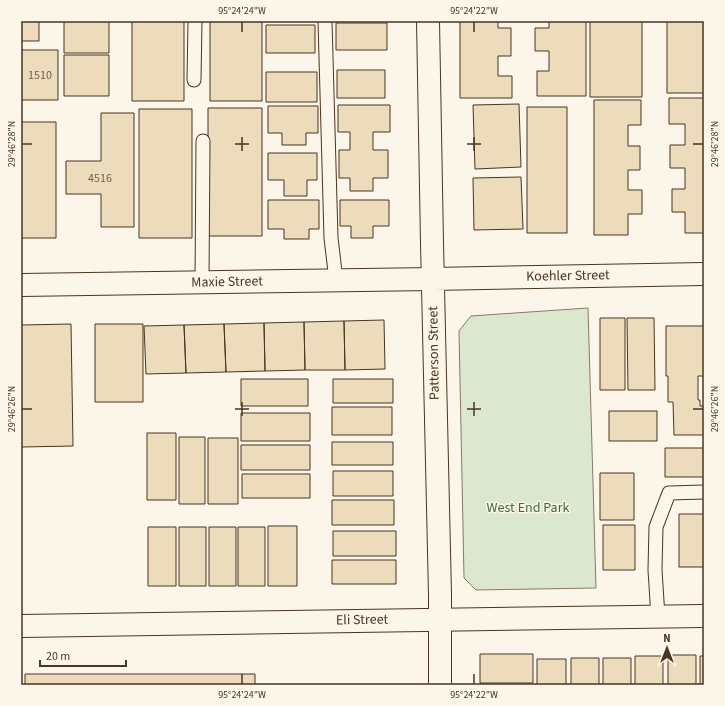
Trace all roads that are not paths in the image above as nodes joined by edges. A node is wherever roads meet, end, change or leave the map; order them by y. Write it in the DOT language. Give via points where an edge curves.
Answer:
graph roads {
  1 [pos="195,21"];
  2 [pos="325,21"];
  3 [pos="428,21"];
  4 [pos="194,80"];
  5 [pos="203,141"];
  6 [pos="704,274"];
  7 [pos="433,279"];
  8 [pos="336,280"];
  9 [pos="202,282"];
  10 [pos="21,286"];
  11 [pos="704,492"];
  12 [pos="704,616"];
  13 [pos="658,617"];
  14 [pos="440,619"];
  15 [pos="21,626"];
  16 [pos="440,685"];
  1 -- 4 [label="lane"];
  2 -- 8 [label="lane" via="331,238"];
  3 -- 7 [label="street, Patterson Street"];
  5 -- 9 [label="lane"];
  6 -- 7 [label="street, Koehler Street"];
  7 -- 8 [label="street, Maxie Street"];
  7 -- 14 [label="street, Patterson Street"];
  8 -- 9 [label="street, Maxie Street"];
  9 -- 10 [label="street, Maxie Street"];
  11 -- 13 [label="lane" via="669,493 656,526"];
  12 -- 13 [label="street, Eli Street"];
  13 -- 14 [label="street, Eli Street"];
  14 -- 15 [label="street, Eli Street"];
  14 -- 16 [label="street, Patterson Street"];
}
